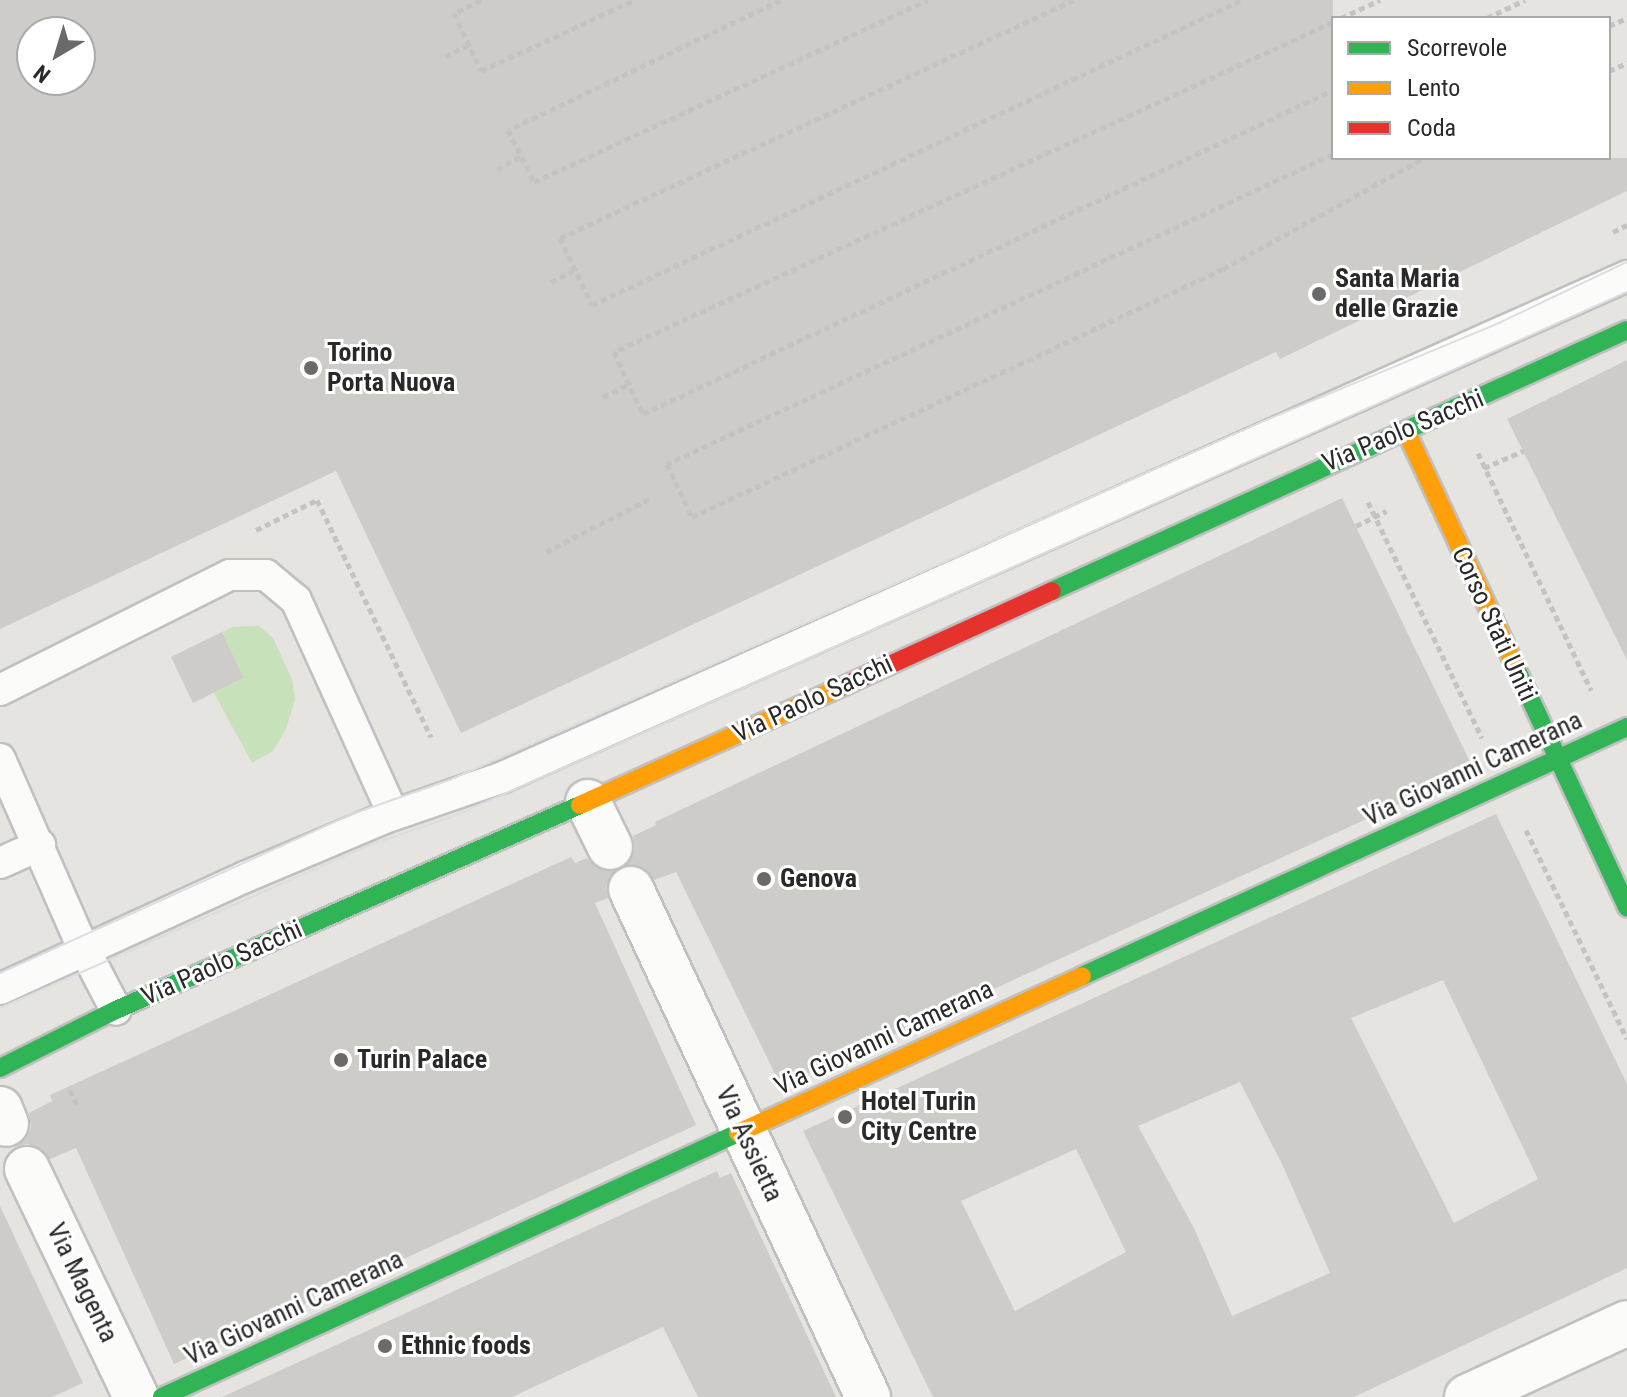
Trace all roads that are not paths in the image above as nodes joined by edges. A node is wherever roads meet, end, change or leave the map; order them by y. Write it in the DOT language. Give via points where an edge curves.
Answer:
graph roads {
  1 [pos="1627,276"];
  2 [pos="1627,330"];
  3 [pos="1385,383"];
  4 [pos="1406,431"];
  5 [pos="0,690"];
  6 [pos="1619,730"];
  7 [pos="0,759"];
  8 [pos="1557,759"];
  9 [pos="588,802"];
  10 [pos="393,814"];
  11 [pos="40,845"];
  12 [pos="610,847"];
  13 [pos="0,863"];
  14 [pos="631,889"];
  15 [pos="1627,907"];
  16 [pos="86,949"];
  17 [pos="0,989"];
  18 [pos="116,1010"];
  19 [pos="0,1068"];
  20 [pos="742,1131"];
  21 [pos="27,1169"];
  22 [pos="1627,1323"];
  23 [pos="136,1397"];
  24 [pos="162,1397"];
  25 [pos="868,1397"];
  26 [pos="1467,1397"];
  1 -- 3 [label="lane, Via Paolo Sacchi"];
  2 -- 4 [label="street, Via Paolo Sacchi"];
  3 -- 4 [label="lane, Corso Stati Uniti"];
  3 -- 10 [label="lane, Via Paolo Sacchi" via="503,777"];
  4 -- 8 [label="street, Corso Stati Uniti"];
  4 -- 9 [label="street, Via Paolo Sacchi"];
  5 -- 10 [label="lane" via="230,575 266,575 296,600"];
  6 -- 8 [label="street, Via Giovanni Camerana"];
  7 -- 11 [label="lane"];
  8 -- 15 [label="street, Corso Stati Uniti"];
  8 -- 20 [label="street, Via Giovanni Camerana"];
  9 -- 12 [label="street"];
  9 -- 18 [label="street, Via Paolo Sacchi"];
  10 -- 16 [label="lane, Via Paolo Sacchi"];
  11 -- 13 [label="lane"];
  11 -- 16 [label="lane"];
  14 -- 20 [label="street, Via Assietta"];
  16 -- 17 [label="lane, Via Paolo Sacchi"];
  16 -- 18 [label="lane"];
  18 -- 19 [label="street, Via Paolo Sacchi"];
  20 -- 24 [label="street, Via Giovanni Camerana"];
  20 -- 25 [label="street, Via Assietta"];
  21 -- 23 [label="street, Via Magenta"];
  22 -- 26 [label="street"];
}
